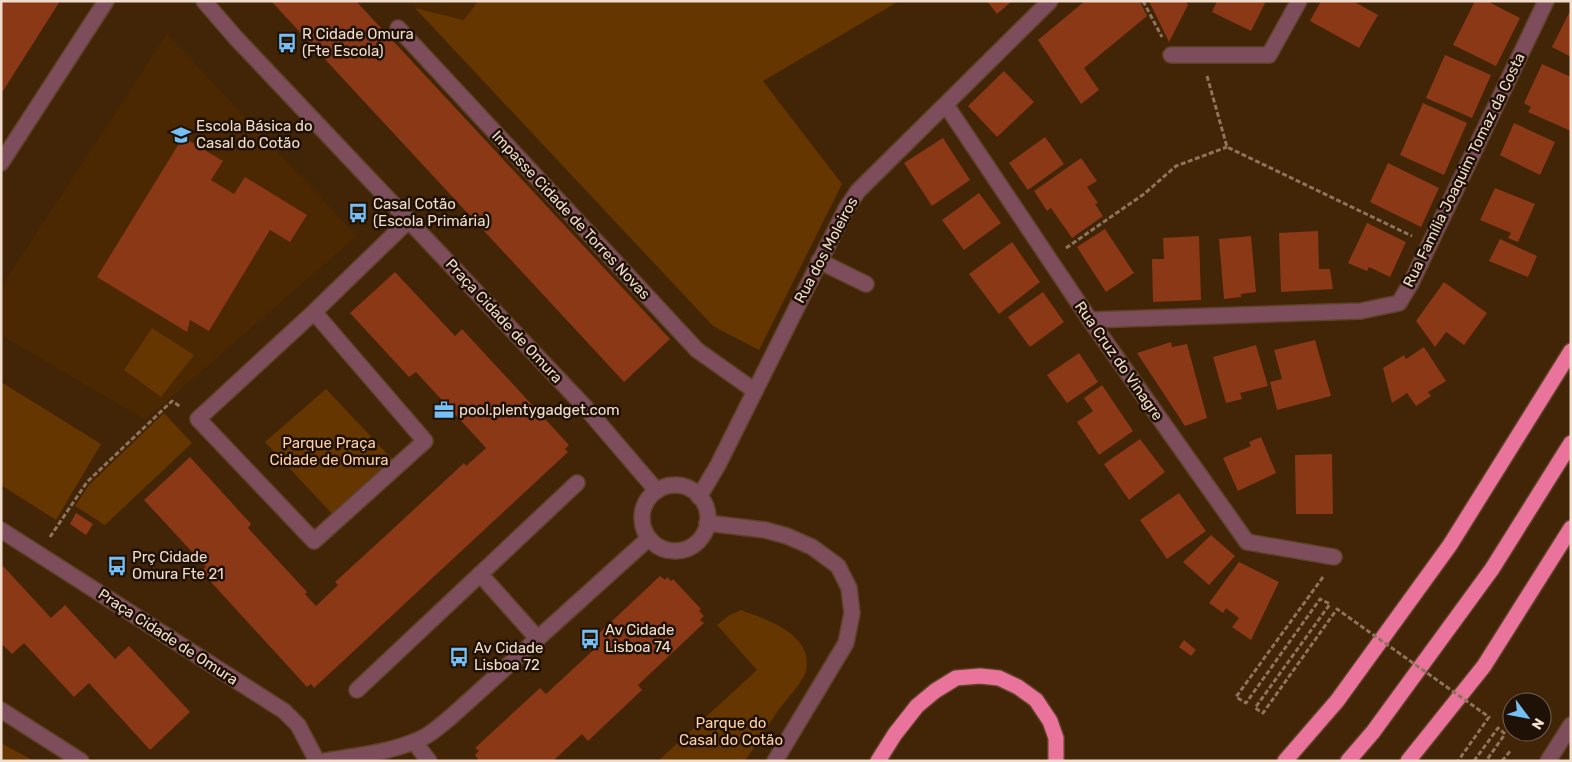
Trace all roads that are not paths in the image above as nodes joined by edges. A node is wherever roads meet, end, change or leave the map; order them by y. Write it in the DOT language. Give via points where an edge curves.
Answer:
graph roads {
  1 [pos="106,1"];
  2 [pos="204,1"];
  3 [pos="1050,1"];
  4 [pos="1298,1"];
  5 [pos="1546,1"];
  6 [pos="398,28"];
  7 [pos="1171,55"];
  8 [pos="946,105"];
  9 [pos="1,163"];
  10 [pos="409,220"];
  11 [pos="819,261"];
  12 [pos="866,284"];
  13 [pos="314,312"];
  14 [pos="1090,320"];
  15 [pos="1571,351"];
  16 [pos="755,391"];
  17 [pos="1571,443"];
  18 [pos="577,483"];
  19 [pos="657,491"];
  20 [pos="699,497"];
  21 [pos="707,523"];
  22 [pos="1571,528"];
  23 [pos="1,530"];
  24 [pos="648,538"];
  25 [pos="1334,557"];
  26 [pos="480,574"];
  27 [pos="538,639"];
  28 [pos="357,690"];
  29 [pos="1,710"];
  30 [pos="1571,725"];
  31 [pos="414,742"];
  32 [pos="81,761"];
  33 [pos="317,761"];
  34 [pos="325,761"];
  35 [pos="429,761"];
  36 [pos="775,761"];
  37 [pos="878,761"];
  38 [pos="1056,761"];
  39 [pos="1285,761"];
  40 [pos="1348,761"];
  41 [pos="1408,761"];
  42 [pos="1548,761"];
  1 -- 9 [label="street"];
  2 -- 10 [label="street, Praça Cidade de Omura"];
  3 -- 8 [label="street, Rua dos Moleiros"];
  4 -- 7 [label="street" via="1269,55"];
  5 -- 14 [label="street, Rua Família Joaquim Tomaz da Costa" via="1399,303 1361,311"];
  6 -- 16 [label="street, Impasse Cidade de Torres Novas" via="697,350"];
  8 -- 11 [label="street, Rua dos Moleiros" via="858,191"];
  8 -- 14 [label="street, Rua Cruz do Vinagre"];
  10 -- 13 [label="street"];
  10 -- 19 [label="street, Praça Cidade de Omura" via="586,408"];
  11 -- 12 [label="street"];
  11 -- 16 [label="street, Rua dos Moleiros"];
  13 -- 13 [label="street" via="198,418 314,541 425,441"];
  14 -- 25 [label="street, Rua Cruz do Vinagre" via="1247,542"];
  15 -- 39 [label="highway" via="1450,545 1337,700"];
  16 -- 20 [label="street, Rua dos Moleiros"];
  17 -- 40 [label="highway" via="1492,569 1373,732"];
  18 -- 26 [label="street"];
  19 -- 20 [label="street" via="667,486 679,486 690,489"];
  19 -- 24 [label="street" via="648,498 642,513 643,529"];
  20 -- 21 [label="street" via="707,513"];
  21 -- 24 [label="street" via="699,540 683,550 664,550"];
  21 -- 36 [label="street" via="766,530 812,547 838,566 849,588 852,613 846,643"];
  22 -- 41 [label="highway" via="1484,666"];
  23 -- 33 [label="street, Praça Cidade de Omura" via="284,712 298,725"];
  24 -- 27 [label="street"];
  26 -- 27 [label="street"];
  26 -- 28 [label="street"];
  27 -- 31 [label="street" via="452,716"];
  29 -- 32 [label="street"];
  30 -- 42 [label="street"];
  31 -- 34 [label="street"];
  31 -- 35 [label="street"];
  37 -- 38 [label="highway" via="917,706 956,678 980,676 999,678 1018,686 1036,700 1050,720 1056,738"];
}
